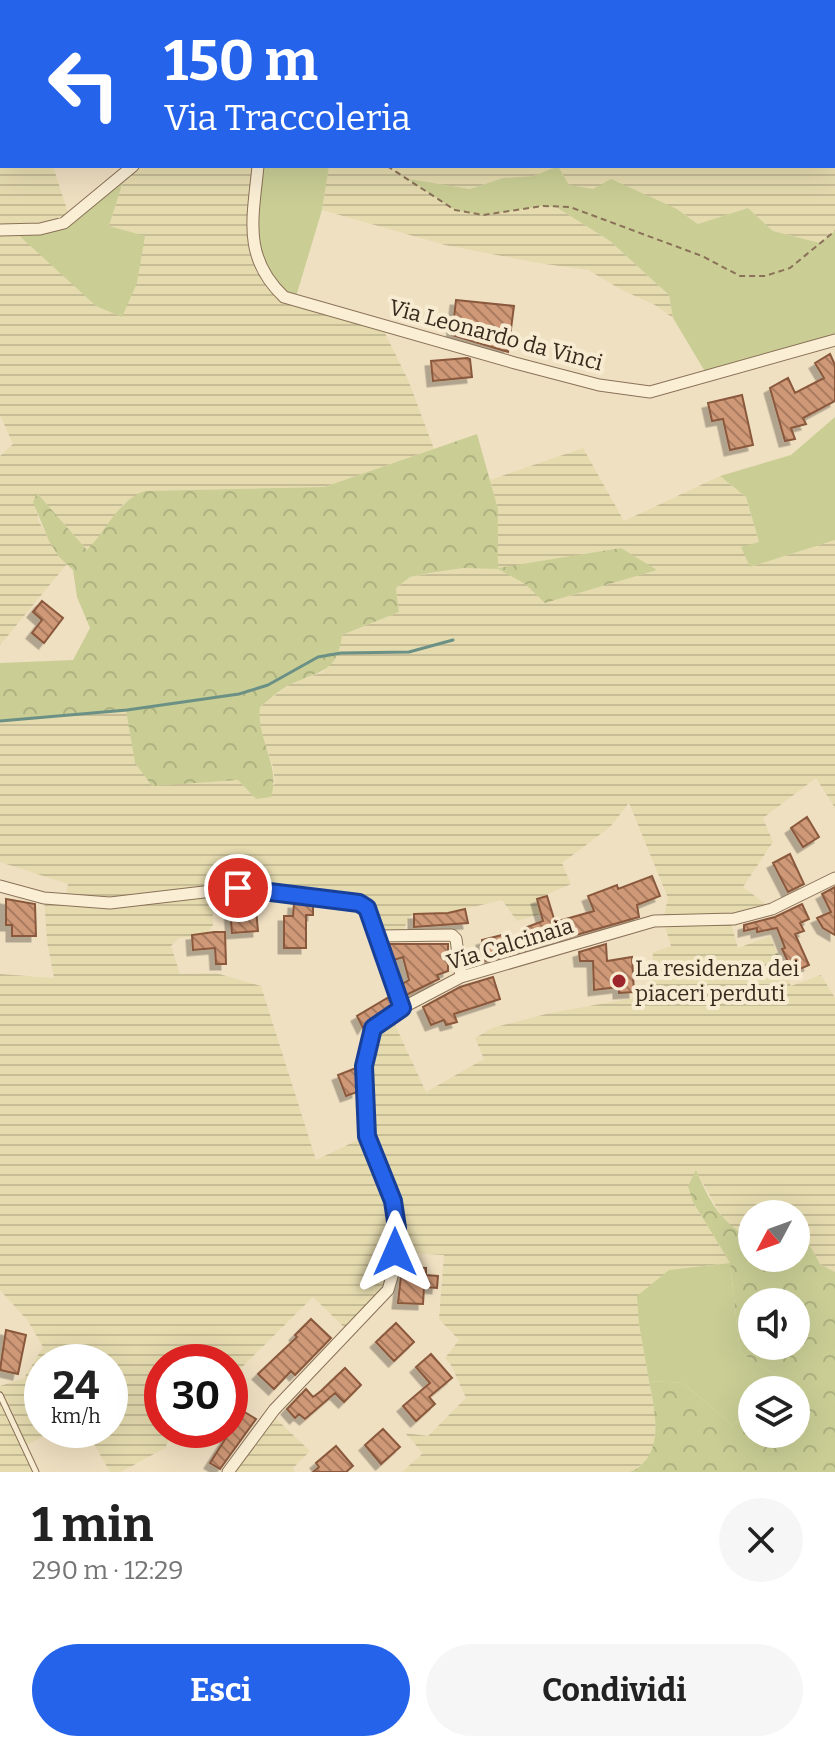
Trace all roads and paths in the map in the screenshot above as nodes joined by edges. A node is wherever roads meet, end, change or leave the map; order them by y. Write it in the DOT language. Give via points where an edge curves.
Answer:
graph roads {
  1 [pos="131,168"];
  2 [pos="258,168"];
  3 [pos="390,168"];
  4 [pos="0,230"];
  5 [pos="835,231"];
  6 [pos="835,340"];
  7 [pos="835,878"];
  8 [pos="0,886"];
  9 [pos="377,936"];
  10 [pos="461,977"];
  11 [pos="402,1008"];
  12 [pos="0,1395"];
  13 [pos="36,1472"];
  14 [pos="228,1472"];
  1 -- 4 [label="street" via="64,223"];
  2 -- 6 [label="street, Via Leonardo da Vinci" via="251,227 256,256 284,297 599,385 650,392"];
  3 -- 5 [label="path" via="455,210 483,215 570,207 702,256 740,276 790,268"];
  7 -- 10 [label="street, Via Calcinaia" via="759,913 734,919 654,921"];
  8 -- 9 [label="street" via="44,898 110,903 238,888 359,903 367,908"];
  9 -- 10 [label="street" via="452,935"];
  9 -- 11 [label="street"];
  10 -- 11 [label="street, Via Calcinaia"];
  11 -- 14 [label="street, Via Calcinaia" via="373,1028 364,1066 367,1136 393,1201 397,1228 388,1290 274,1410"];
  12 -- 13 [label="lane"];
}
